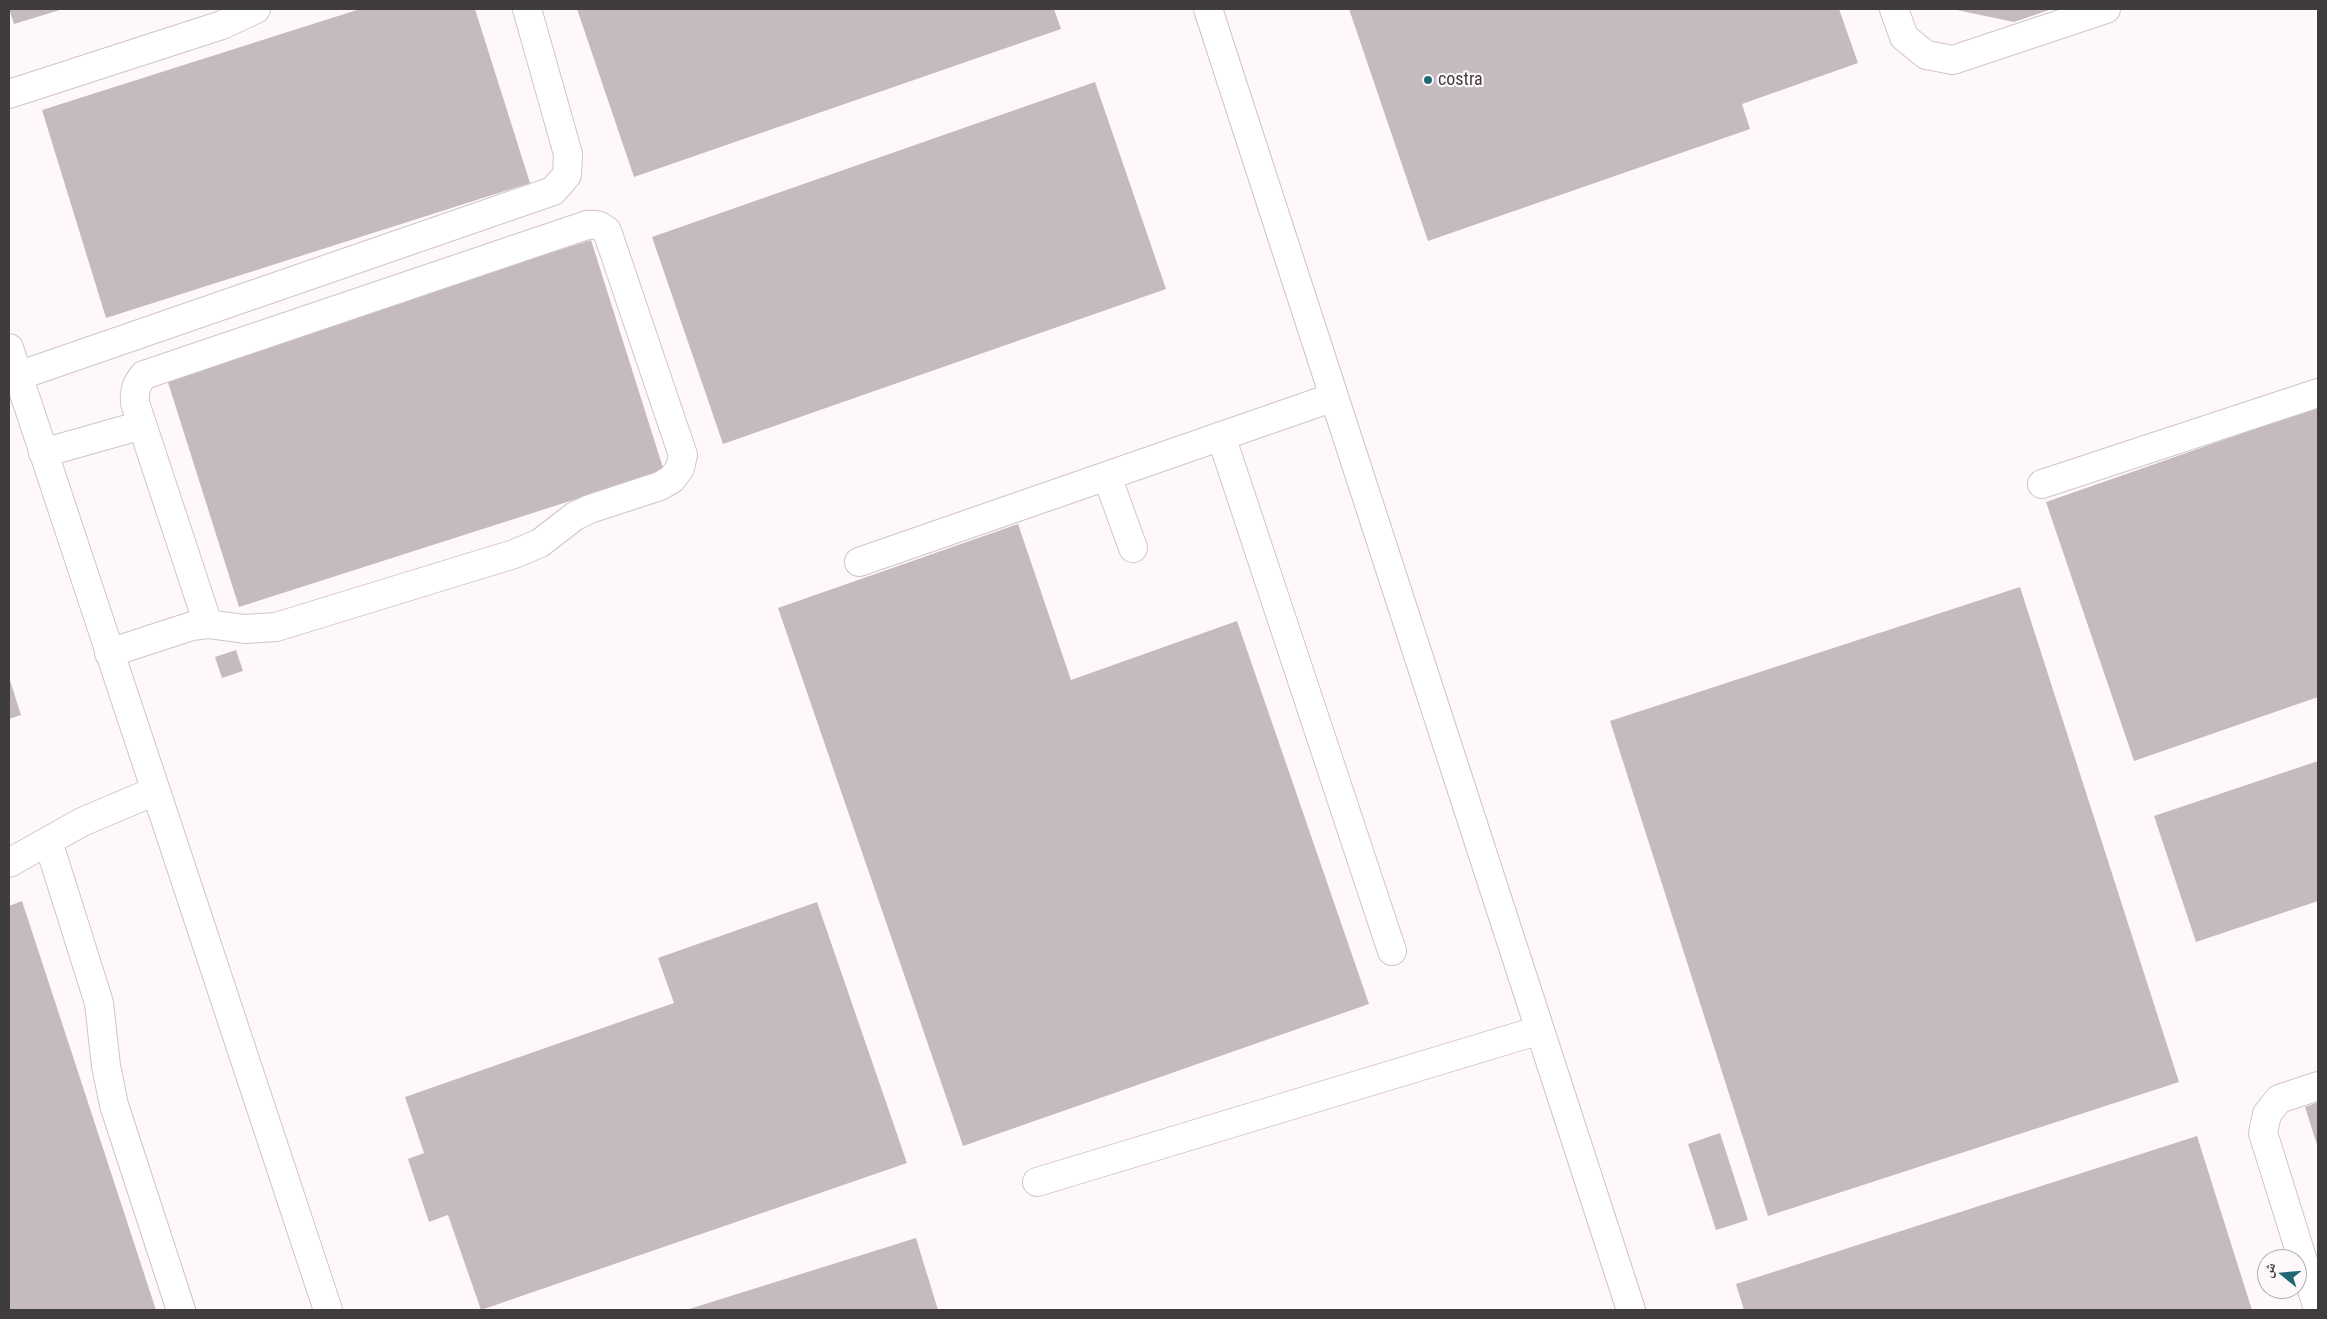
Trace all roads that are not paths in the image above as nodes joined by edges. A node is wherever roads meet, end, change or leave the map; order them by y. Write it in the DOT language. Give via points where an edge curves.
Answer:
graph roads {
  1 [pos="256,9"];
  2 [pos="527,9"];
  3 [pos="1208,9"];
  4 [pos="1894,9"];
  5 [pos="2106,9"];
  6 [pos="9,94"];
  7 [pos="9,348"];
  8 [pos="18,376"];
  9 [pos="2318,393"];
  10 [pos="1334,396"];
  11 [pos="142,425"];
  12 [pos="1221,436"];
  13 [pos="43,453"];
  14 [pos="1107,476"];
  15 [pos="2042,484"];
  16 [pos="1133,548"];
  17 [pos="859,562"];
  18 [pos="208,624"];
  19 [pos="109,653"];
  20 [pos="155,790"];
  21 [pos="48,841"];
  22 [pos="9,864"];
  23 [pos="1392,951"];
  24 [pos="1540,1030"];
  25 [pos="2318,1086"];
  26 [pos="1037,1182"];
  27 [pos="2318,1309"];
  28 [pos="181,1310"];
  29 [pos="328,1310"];
  30 [pos="1631,1310"];
  1 -- 6 [label="street" via="222,26"];
  2 -- 8 [label="street" via="568,154 567,175 553,191"];
  3 -- 10 [label="street"];
  4 -- 5 [label="street" via="1904,37 1926,55 1954,60"];
  7 -- 8 [label="street"];
  8 -- 13 [label="street"];
  9 -- 15 [label="street"];
  10 -- 12 [label="street"];
  10 -- 24 [label="street"];
  11 -- 13 [label="street"];
  11 -- 18 [label="street"];
  11 -- 18 [label="street" via="134,392 137,382 153,370 594,224 602,226 610,238 679,442 683,455 680,468 672,479 590,509 540,543 514,554 276,628 245,629"];
  12 -- 14 [label="street"];
  12 -- 23 [label="street"];
  13 -- 19 [label="street"];
  14 -- 16 [label="street"];
  14 -- 17 [label="street"];
  18 -- 19 [label="street" via="192,626"];
  19 -- 20 [label="street"];
  20 -- 21 [label="street" via="82,822"];
  20 -- 29 [label="street"];
  21 -- 22 [label="street"];
  21 -- 28 [label="street" via="99,1003 112,1099"];
  24 -- 26 [label="street"];
  24 -- 30 [label="street"];
  25 -- 27 [label="street" via="2279,1099 2266,1114 2263,1133"];
}
